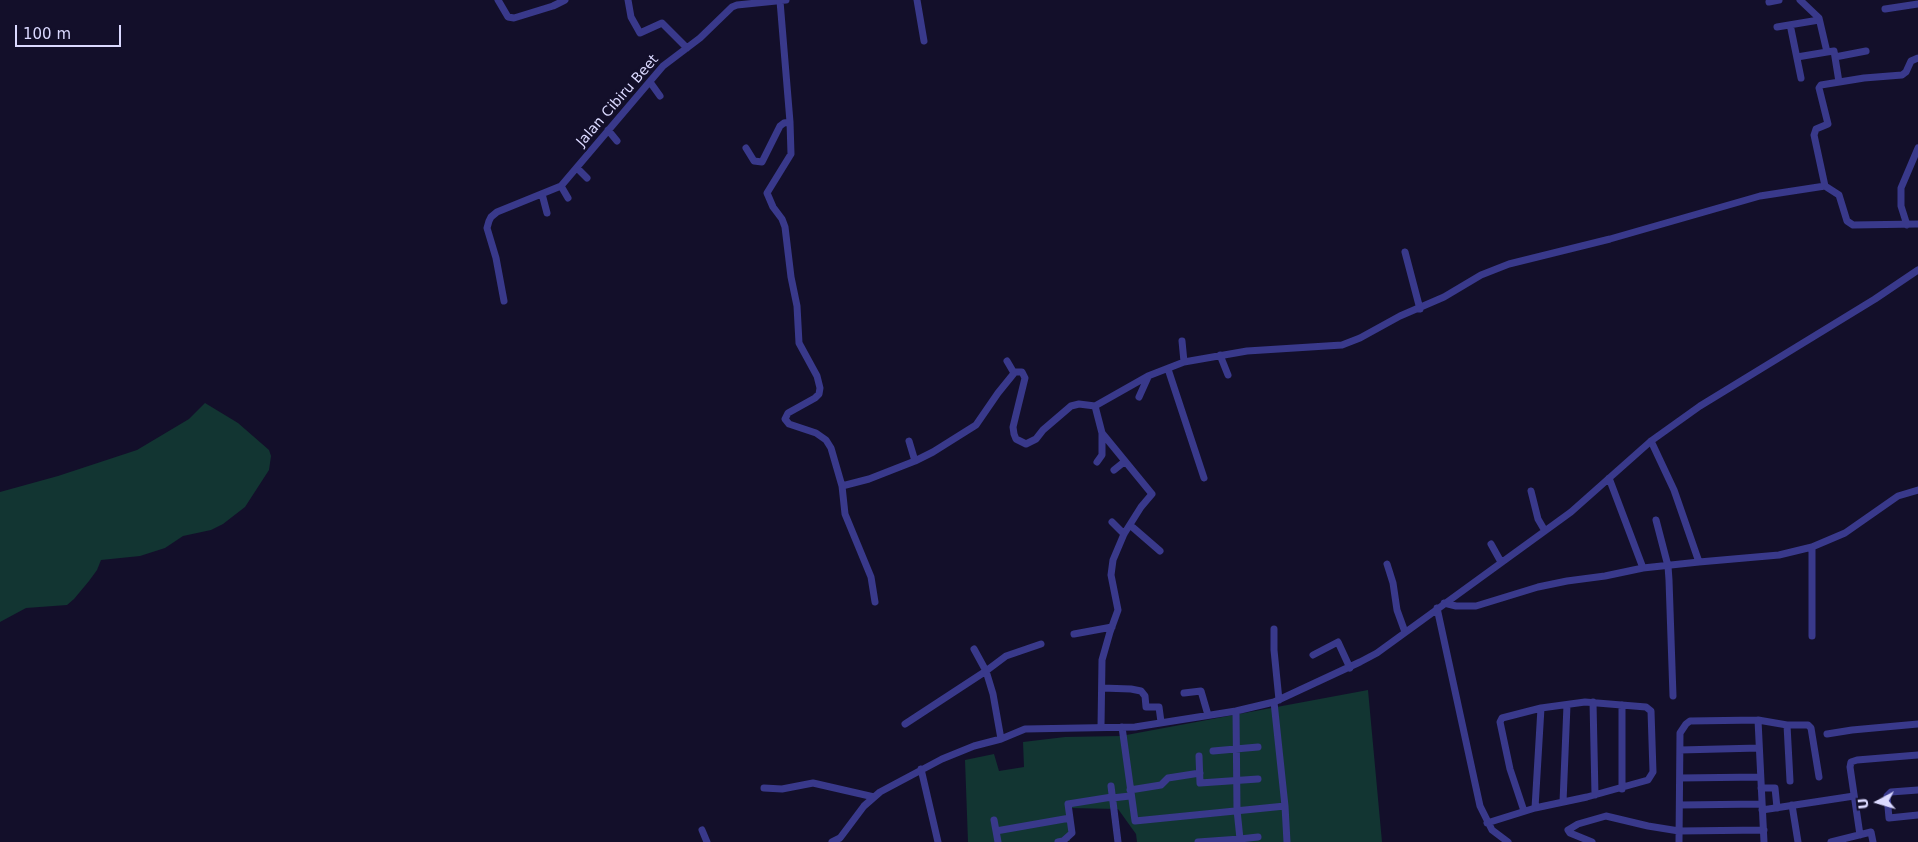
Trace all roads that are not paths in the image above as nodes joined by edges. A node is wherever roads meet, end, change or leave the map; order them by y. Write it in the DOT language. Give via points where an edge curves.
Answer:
graph roads {
  1 [pos="498,0"];
  2 [pos="565,0"];
  3 [pos="628,0"];
  4 [pos="783,0"];
  5 [pos="917,0"];
  6 [pos="1779,0"];
  7 [pos="1800,0"];
  8 [pos="1769,2"];
  9 [pos="1918,4"];
  10 [pos="1885,9"];
  11 [pos="1819,20"];
  12 [pos="1777,27"];
  13 [pos="1791,29"];
  14 [pos="924,41"];
  15 [pos="687,48"];
  16 [pos="1866,51"];
  17 [pos="1828,52"];
  18 [pos="1797,57"];
  19 [pos="1835,57"];
  20 [pos="1918,58"];
  21 [pos="1802,78"];
  22 [pos="650,82"];
  23 [pos="1839,82"];
  24 [pos="660,96"];
  25 [pos="790,122"];
  26 [pos="608,130"];
  27 [pos="617,141"];
  28 [pos="746,148"];
  29 [pos="1918,148"];
  30 [pos="577,168"];
  31 [pos="587,178"];
  32 [pos="561,186"];
  33 [pos="1825,186"];
  34 [pos="542,194"];
  35 [pos="568,198"];
  36 [pos="547,213"];
  37 [pos="1918,224"];
  38 [pos="1907,225"];
  39 [pos="1404,252"];
  40 [pos="1918,270"];
  41 [pos="504,301"];
  42 [pos="1420,309"];
  43 [pos="1182,341"];
  44 [pos="1220,355"];
  45 [pos="1007,361"];
  46 [pos="1184,362"];
  47 [pos="1168,369"];
  48 [pos="1014,373"];
  49 [pos="1228,375"];
  50 [pos="1148,376"];
  51 [pos="1139,397"];
  52 [pos="1095,406"];
  53 [pos="1102,433"];
  54 [pos="909,441"];
  55 [pos="1651,441"];
  56 [pos="915,461"];
  57 [pos="1097,462"];
  58 [pos="1124,462"];
  59 [pos="1114,470"];
  60 [pos="1204,478"];
  61 [pos="1609,478"];
  62 [pos="842,486"];
  63 [pos="1918,490"];
  64 [pos="1531,491"];
  65 [pos="1656,520"];
  66 [pos="1112,522"];
  67 [pos="1130,525"];
  68 [pos="1545,531"];
  69 [pos="1124,534"];
  70 [pos="1491,544"];
  71 [pos="1812,547"];
  72 [pos="1160,551"];
  73 [pos="1501,562"];
  74 [pos="1699,562"];
  75 [pos="1387,564"];
  76 [pos="1668,566"];
  77 [pos="1643,568"];
  78 [pos="875,602"];
  79 [pos="1440,606"];
  80 [pos="1112,627"];
  81 [pos="1274,629"];
  82 [pos="1406,632"];
  83 [pos="1074,634"];
  84 [pos="1812,636"];
  85 [pos="1041,644"];
  86 [pos="974,650"];
  87 [pos="1313,655"];
  88 [pos="1350,668"];
  89 [pos="986,671"];
  90 [pos="1102,688"];
  91 [pos="1184,693"];
  92 [pos="1673,696"];
  93 [pos="1277,701"];
  94 [pos="1593,702"];
  95 [pos="1567,705"];
  96 [pos="1622,705"];
  97 [pos="1541,708"];
  98 [pos="1236,711"];
  99 [pos="1208,715"];
  100 [pos="1758,720"];
  101 [pos="1161,722"];
  102 [pos="905,724"];
  103 [pos="1918,724"];
  104 [pos="1787,725"];
  105 [pos="1102,727"];
  106 [pos="1122,727"];
  107 [pos="1827,734"];
  108 [pos="1001,739"];
  109 [pos="1258,747"];
  110 [pos="1759,748"];
  111 [pos="1237,749"];
  112 [pos="1680,750"];
  113 [pos="1213,751"];
  114 [pos="1199,756"];
  115 [pos="1918,756"];
  116 [pos="922,769"];
  117 [pos="1200,773"];
  118 [pos="1760,777"];
  119 [pos="1819,777"];
  120 [pos="1258,778"];
  121 [pos="1680,778"];
  122 [pos="1237,779"];
  123 [pos="1790,781"];
  124 [pos="1110,786"];
  125 [pos="764,788"];
  126 [pos="1761,788"];
  127 [pos="1622,789"];
  128 [pos="1918,790"];
  129 [pos="1130,793"];
  130 [pos="1595,795"];
  131 [pos="1854,796"];
  132 [pos="874,797"];
  133 [pos="1112,798"];
  134 [pos="1564,802"];
  135 [pos="1680,805"];
  136 [pos="1792,805"];
  137 [pos="1285,806"];
  138 [pos="1761,807"];
  139 [pos="1535,808"];
  140 [pos="1777,808"];
  141 [pos="1238,810"];
  142 [pos="1524,811"];
  143 [pos="1918,815"];
  144 [pos="1070,818"];
  145 [pos="994,820"];
  146 [pos="1487,823"];
  147 [pos="702,830"];
  148 [pos="1764,830"];
  149 [pos="996,831"];
  150 [pos="1678,831"];
  151 [pos="1860,835"];
  152 [pos="1258,837"];
  153 [pos="1240,839"];
  154 [pos="1505,841"];
  155 [pos="707,842"];
  156 [pos="832,842"];
  157 [pos="938,842"];
  158 [pos="998,842"];
  159 [pos="1058,842"];
  160 [pos="1118,842"];
  161 [pos="1198,842"];
  162 [pos="1287,842"];
  163 [pos="1592,842"];
  164 [pos="1679,842"];
  165 [pos="1764,842"];
  166 [pos="1798,842"];
  167 [pos="1831,842"];
  168 [pos="1873,842"];
  1 -- 2 [label="street" via="508,17 514,18"];
  3 -- 15 [label="street" via="640,33 660,23"];
  4 -- 15 [label="street, Jalan Cibiru Beet" via="734,6"];
  4 -- 25 [label="street"];
  5 -- 14 [label="street"];
  6 -- 8 [label="street"];
  7 -- 11 [label="street"];
  9 -- 10 [label="street"];
  11 -- 12 [label="street"];
  11 -- 17 [label="street"];
  13 -- 18 [label="street"];
  15 -- 22 [label="street, Jalan Cibiru Beet" via="663,66"];
  16 -- 19 [label="street"];
  17 -- 18 [label="street"];
  17 -- 19 [label="street" via="1834,51"];
  18 -- 21 [label="street"];
  19 -- 23 [label="street"];
  20 -- 23 [label="street" via="1911,61 1902,75"];
  22 -- 24 [label="street"];
  22 -- 26 [label="street, Jalan Cibiru Beet"];
  23 -- 33 [label="street" via="1823,84 1819,88 1828,124 1816,129 1814,135"];
  25 -- 28 [label="street" via="780,126 762,162 754,161"];
  25 -- 62 [label="street" via="791,154 767,193 785,227 799,343 820,388 815,398 788,413 785,419 826,440"];
  26 -- 27 [label="street"];
  26 -- 30 [label="street, Jalan Cibiru Beet"];
  29 -- 38 [label="street" via="1901,188 1900,206"];
  30 -- 31 [label="street"];
  30 -- 32 [label="street, Jalan Cibiru Beet"];
  32 -- 34 [label="street, Jalan Cibiru Beet"];
  32 -- 35 [label="street"];
  33 -- 38 [label="street" via="1839,195 1849,224"];
  33 -- 42 [label="street" via="1760,196 1509,264 1481,274"];
  34 -- 36 [label="street"];
  34 -- 41 [label="street, Jalan Cibiru Beet" via="497,212 488,221"];
  37 -- 38 [label="street"];
  39 -- 42 [label="street"];
  40 -- 55 [label="street" via="1700,406"];
  42 -- 44 [label="street" via="1342,345"];
  43 -- 46 [label="street"];
  44 -- 46 [label="street"];
  44 -- 49 [label="street"];
  45 -- 48 [label="street"];
  46 -- 47 [label="street"];
  47 -- 50 [label="street"];
  47 -- 60 [label="street"];
  48 -- 52 [label="street" via="1022,372 1025,378 1013,427 1016,439 1021,443 1030,444 1071,406"];
  48 -- 56 [label="street" via="976,425"];
  50 -- 51 [label="street"];
  50 -- 52 [label="street"];
  52 -- 53 [label="street"];
  53 -- 57 [label="street" via="1102,455"];
  53 -- 58 [label="street"];
  54 -- 56 [label="street"];
  55 -- 61 [label="street"];
  55 -- 74 [label="street" via="1674,490"];
  56 -- 62 [label="street"];
  58 -- 59 [label="street"];
  58 -- 67 [label="street" via="1152,494"];
  61 -- 68 [label="street"];
  61 -- 77 [label="street"];
  62 -- 78 [label="street" via="845,514 871,577"];
  63 -- 71 [label="street" via="1898,496 1845,533"];
  64 -- 68 [label="street" via="1538,519"];
  65 -- 76 [label="street"];
  66 -- 69 [label="street"];
  67 -- 69 [label="street"];
  67 -- 72 [label="street"];
  68 -- 73 [label="street"];
  69 -- 80 [label="street" via="1113,560 1111,575 1118,610"];
  70 -- 73 [label="street"];
  71 -- 74 [label="street" via="1779,555"];
  71 -- 84 [label="street"];
  73 -- 79 [label="street"];
  74 -- 76 [label="street"];
  75 -- 82 [label="street" via="1397,610"];
  76 -- 77 [label="street"];
  76 -- 92 [label="street"];
  77 -- 79 [label="street" via="1538,587 1476,606"];
  79 -- 82 [label="street"];
  79 -- 146 [label="street" via="1471,771"];
  80 -- 83 [label="street"];
  80 -- 90 [label="street" via="1102,660"];
  81 -- 93 [label="street"];
  82 -- 88 [label="street"];
  85 -- 89 [label="street" via="1006,656"];
  86 -- 89 [label="street"];
  87 -- 88 [label="street" via="1338,642"];
  88 -- 93 [label="street"];
  89 -- 102 [label="street"];
  89 -- 108 [label="street"];
  90 -- 101 [label="street" via="1141,690 1146,707 1158,707"];
  90 -- 105 [label="street"];
  91 -- 99 [label="street" via="1201,691"];
  93 -- 98 [label="street"];
  93 -- 137 [label="street"];
  94 -- 95 [label="street"];
  94 -- 96 [label="street"];
  94 -- 130 [label="street"];
  95 -- 97 [label="street"];
  95 -- 134 [label="street"];
  96 -- 127 [label="street"];
  96 -- 127 [label="street" via="1646,707 1651,711 1653,772 1648,780"];
  97 -- 139 [label="street"];
  97 -- 142 [label="street" via="1504,716 1500,722 1510,769"];
  98 -- 99 [label="street"];
  98 -- 111 [label="street"];
  99 -- 101 [label="street"];
  100 -- 104 [label="street"];
  100 -- 110 [label="street"];
  100 -- 112 [label="street" via="1690,721 1681,729"];
  101 -- 106 [label="street"];
  103 -- 107 [label="street"];
  104 -- 119 [label="street" via="1811,728"];
  104 -- 123 [label="street"];
  105 -- 106 [label="street"];
  105 -- 108 [label="street" via="1025,729"];
  106 -- 129 [label="street"];
  108 -- 116 [label="street" via="963,750"];
  109 -- 111 [label="street"];
  110 -- 112 [label="street"];
  110 -- 118 [label="street"];
  111 -- 113 [label="street"];
  111 -- 122 [label="street"];
  112 -- 121 [label="street"];
  114 -- 117 [label="street"];
  115 -- 131 [label="street" via="1851,762"];
  116 -- 132 [label="street"];
  116 -- 157 [label="street"];
  117 -- 122 [label="street" via="1200,783"];
  117 -- 129 [label="street" via="1168,778 1161,785"];
  118 -- 121 [label="street"];
  118 -- 126 [label="street"];
  120 -- 122 [label="street"];
  121 -- 135 [label="street"];
  122 -- 141 [label="street"];
  124 -- 133 [label="street"];
  125 -- 132 [label="street" via="782,789 813,783"];
  126 -- 138 [label="street"];
  126 -- 140 [label="street" via="1775,788"];
  127 -- 130 [label="street"];
  128 -- 143 [label="street" via="1891,792 1886,796 1889,818"];
  129 -- 133 [label="street"];
  129 -- 141 [label="street" via="1135,821"];
  130 -- 134 [label="street"];
  131 -- 136 [label="street"];
  131 -- 151 [label="street"];
  132 -- 156 [label="street" via="844,834"];
  133 -- 144 [label="street" via="1068,804"];
  133 -- 160 [label="street"];
  134 -- 139 [label="street"];
  135 -- 138 [label="street"];
  135 -- 150 [label="street"];
  136 -- 140 [label="street"];
  136 -- 166 [label="street"];
  137 -- 141 [label="street"];
  137 -- 162 [label="street"];
  138 -- 140 [label="street"];
  138 -- 148 [label="street"];
  139 -- 142 [label="street"];
  141 -- 153 [label="street"];
  142 -- 146 [label="street"];
  144 -- 149 [label="street"];
  144 -- 159 [label="street" via="1072,833"];
  145 -- 149 [label="street"];
  146 -- 154 [label="street"];
  147 -- 155 [label="street"];
  148 -- 150 [label="street"];
  148 -- 165 [label="street"];
  149 -- 158 [label="street"];
  150 -- 163 [label="street" via="1606,816 1568,830"];
  150 -- 164 [label="street"];
  151 -- 167 [label="street"];
  151 -- 168 [label="street" via="1870,832"];
  152 -- 153 [label="street"];
  153 -- 161 [label="street"];
}
